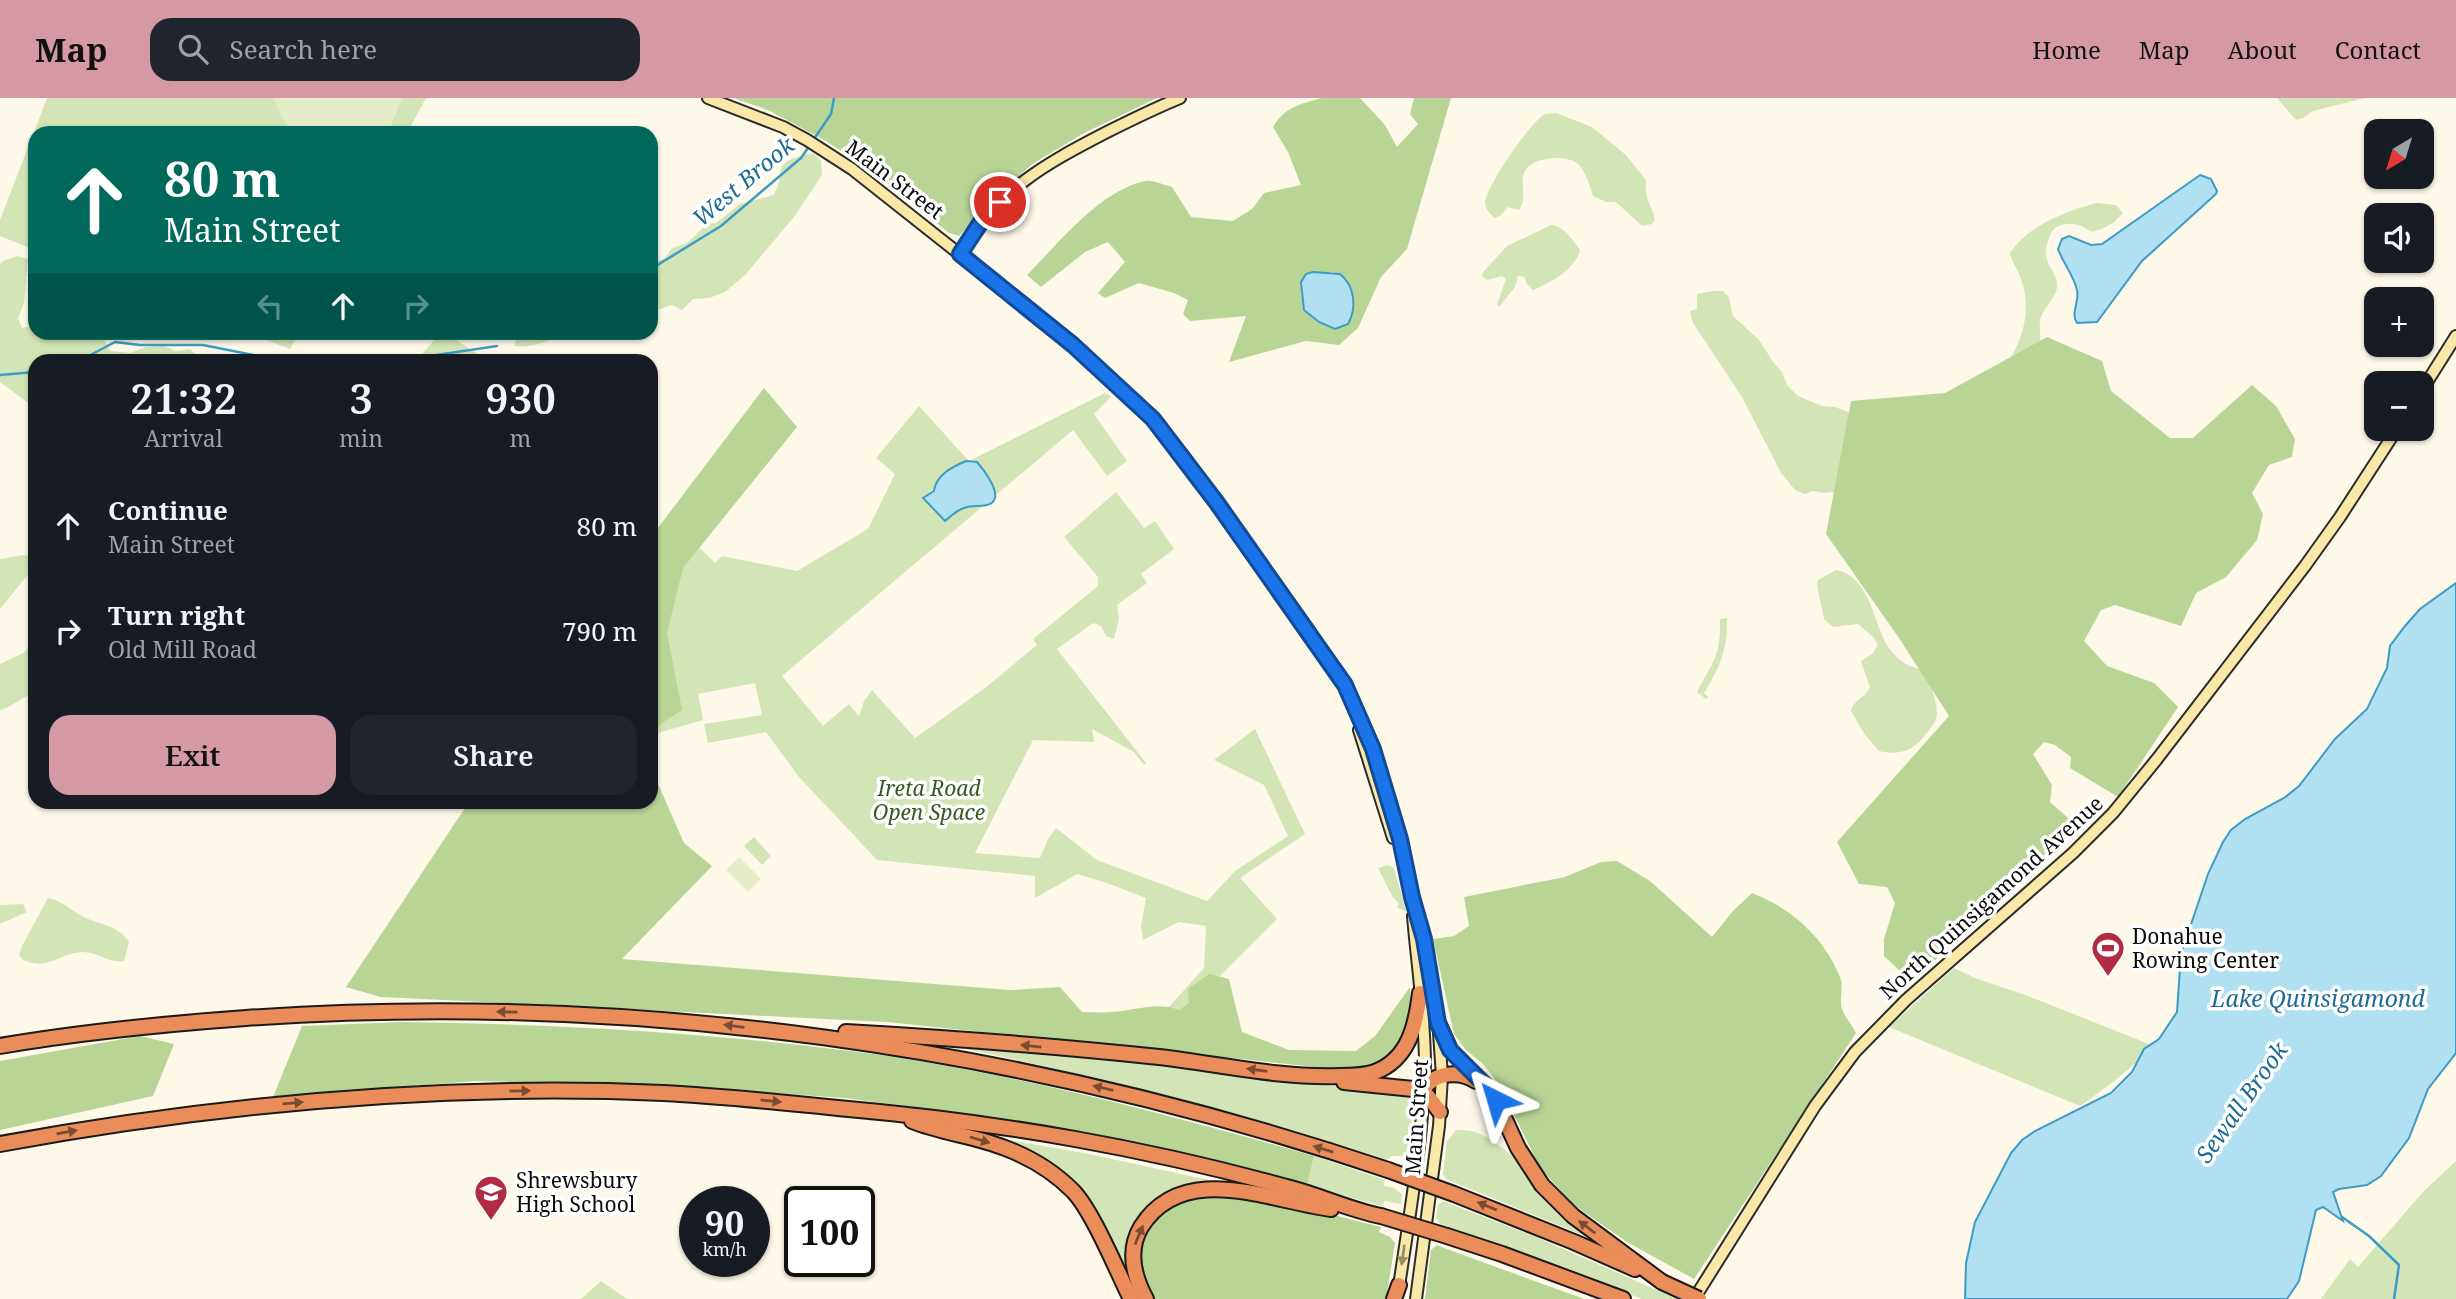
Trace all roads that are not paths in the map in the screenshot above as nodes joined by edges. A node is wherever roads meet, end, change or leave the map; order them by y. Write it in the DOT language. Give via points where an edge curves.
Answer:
graph roads {
  1 [pos="708,98"];
  2 [pos="1180,98"];
  3 [pos="960,254"];
  4 [pos="2456,336"];
  5 [pos="2434,371"];
  6 [pos="2389,441"];
  7 [pos="1335,673"];
  8 [pos="1372,772"];
  9 [pos="1387,796"];
  10 [pos="1404,863"];
  11 [pos="1412,897"];
  12 [pos="1420,993"];
  13 [pos="1438,1023"];
  14 [pos="765,1030"];
  15 [pos="0,1046"];
  16 [pos="1442,1076"];
  17 [pos="1303,1077"];
  18 [pos="1423,1090"];
  19 [pos="1491,1093"];
  20 [pos="1440,1112"];
  21 [pos="891,1113"];
  22 [pos="0,1144"];
  23 [pos="1376,1215"];
  24 [pos="1662,1282"];
  25 [pos="1397,1294"];
  26 [pos="1131,1299"];
  27 [pos="1146,1299"];
  28 [pos="1416,1299"];
  29 [pos="1623,1299"];
  30 [pos="1697,1299"];
  1 -- 3 [label="main road, Main Street" via="811,142"];
  2 -- 3 [label="main road" via="1037,170 990,212"];
  3 -- 7 [label="main road, Main Street" via="1073,345 1153,419 1265,569"];
  4 -- 5 [label="main road"];
  6 -- 30 [label="main road, North Quinsigamond Avenue" via="2320,545 2113,813 1855,1052 1815,1106"];
  7 -- 8 [label="main road, Main Street"];
  7 -- 9 [label="main road, Main Street" via="1363,722"];
  8 -- 9 [label="main road"];
  8 -- 10 [label="main road, Main Street"];
  9 -- 10 [label="main road, Main Street"];
  10 -- 11 [label="main road, Main Street"];
  11 -- 12 [label="main road, Main Street"];
  11 -- 13 [label="main road, Main Street"];
  12 -- 17 [label="highway" via="1414,1031 1404,1050 1388,1065 1355,1076"];
  12 -- 18 [label="main road, Main Street"];
  13 -- 16 [label="main road, Main Street"];
  13 -- 19 [label="highway" via="1450,1050"];
  14 -- 15 [label="highway, one-way" via="615,1016 358,1012 143,1027"];
  17 -- 14 [label="highway, one-way" via="1012,1044 811,1029"];
  24 -- 14 [label="highway, one-way, bridge" via="1454,1194 1237,1122 1066,1080 901,1048"];
  16 -- 18 [label="highway"];
  16 -- 19 [label="highway" via="1469,1077"];
  16 -- 20 [label="main road, Main Street"];
  17 -- 18 [label="highway"];
  18 -- 20 [label="highway"];
  18 -- 25 [label="main road, Main Street, one-way"];
  24 -- 19 [label="highway, one-way" via="1552,1196 1518,1148"];
  20 -- 28 [label="main road, Main Street"];
  22 -- 21 [label="highway, one-way" via="202,1112 429,1093 662,1093"];
  21 -- 23 [label="highway" via="1115,1147 1295,1189"];
  21 -- 26 [label="highway, one-way" via="1005,1148 1046,1169 1077,1196"];
  27 -- 23 [label="highway, one-way" via="1134,1273 1135,1240 1156,1209 1187,1192 1229,1191"];
  23 -- 29 [label="highway, bridge" via="1502,1254"];
  24 -- 30 [label="highway, bridge"];
}
